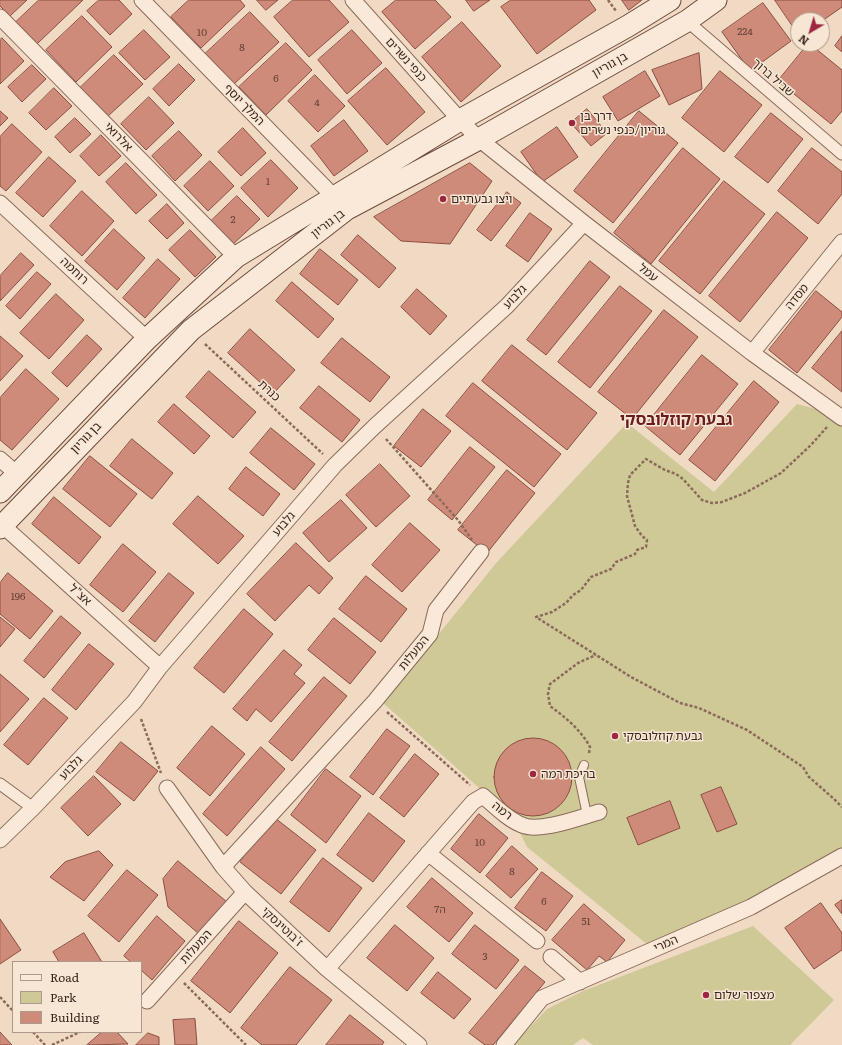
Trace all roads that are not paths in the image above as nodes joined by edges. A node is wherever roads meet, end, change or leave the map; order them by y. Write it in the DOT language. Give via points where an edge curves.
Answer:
graph roads {
  1 [pos="142,0"];
  2 [pos="353,0"];
  3 [pos="670,0"];
  4 [pos="716,0"];
  5 [pos="0,17"];
  6 [pos="687,21"];
  7 [pos="460,120"];
  8 [pos="479,139"];
  9 [pos="842,154"];
  10 [pos="0,203"];
  11 [pos="340,203"];
  12 [pos="584,223"];
  13 [pos="842,242"];
  14 [pos="236,257"];
  15 [pos="147,339"];
  16 [pos="752,353"];
  17 [pos="839,416"];
  18 [pos="0,459"];
  19 [pos="16,474"];
  20 [pos="0,492"];
  21 [pos="1,525"];
  22 [pos="481,552"];
  23 [pos="160,667"];
  24 [pos="584,765"];
  25 [pos="0,784"];
  26 [pos="167,788"];
  27 [pos="33,808"];
  28 [pos="593,813"];
  29 [pos="0,840"];
  30 [pos="428,853"];
  31 [pos="842,856"];
  32 [pos="223,867"];
  33 [pos="245,892"];
  34 [pos="537,941"];
  35 [pos="552,957"];
  36 [pos="327,969"];
  37 [pos="580,982"];
  38 [pos="147,1001"];
  39 [pos="419,1045"];
  40 [pos="504,1045"];
  1 -- 11 [label="street, המלך יוסף"];
  2 -- 7 [label="street, כנפי נשרים"];
  3 -- 7 [label="main road, בן גוריון"];
  4 -- 6 [label="main road, בן גוריון"];
  5 -- 14 [label="street, אלרואי"];
  6 -- 8 [label="main road, בן גוריון"];
  6 -- 9 [label="street, שביל ברוך"];
  7 -- 8 [label="street, עמל"];
  7 -- 11 [label="main road, בן גוריון"];
  8 -- 11 [label="main road, בן גוריון"];
  8 -- 12 [label="street, עמל"];
  10 -- 15 [label="street, רוחמה"];
  11 -- 14 [label="main road, בן גוריון"];
  11 -- 21 [label="main road, בן גוריון" via="191,330"];
  12 -- 16 [label="street, עמל"];
  12 -- 23 [label="street, גלבוע" via="507,306 335,465"];
  13 -- 16 [label="street, מסדה"];
  14 -- 15 [label="main road, בן גוריון"];
  15 -- 19 [label="main road, בן גוריון"];
  16 -- 17 [label="street, עמל"];
  18 -- 19 [label="street"];
  19 -- 20 [label="main road, בן גוריון"];
  21 -- 23 [label="street, אצ\"ל"];
  22 -- 32 [label="street, המעלות" via="436,610 430,634 375,701"];
  23 -- 27 [label="street, גלבוע" via="134,702"];
  24 -- 28 [label="lane" via="579,777"];
  25 -- 27 [label="street"];
  26 -- 32 [label="street, ז'בוטינסקי"];
  27 -- 29 [label="street, גלבוע"];
  28 -- 30 [label="street, רמה" via="546,826 522,826 482,796 473,802"];
  30 -- 34 [label="street"];
  30 -- 36 [label="street, רמה"];
  31 -- 37 [label="street, המרי" via="751,906"];
  32 -- 33 [label="street, ז'בוטינסקי"];
  33 -- 36 [label="street, ז'בוטינסקי"];
  33 -- 38 [label="street, המעלות"];
  35 -- 37 [label="street"];
  36 -- 39 [label="street, ז'בוטינסקי"];
  37 -- 40 [label="street, המרי" via="542,998"];
}
